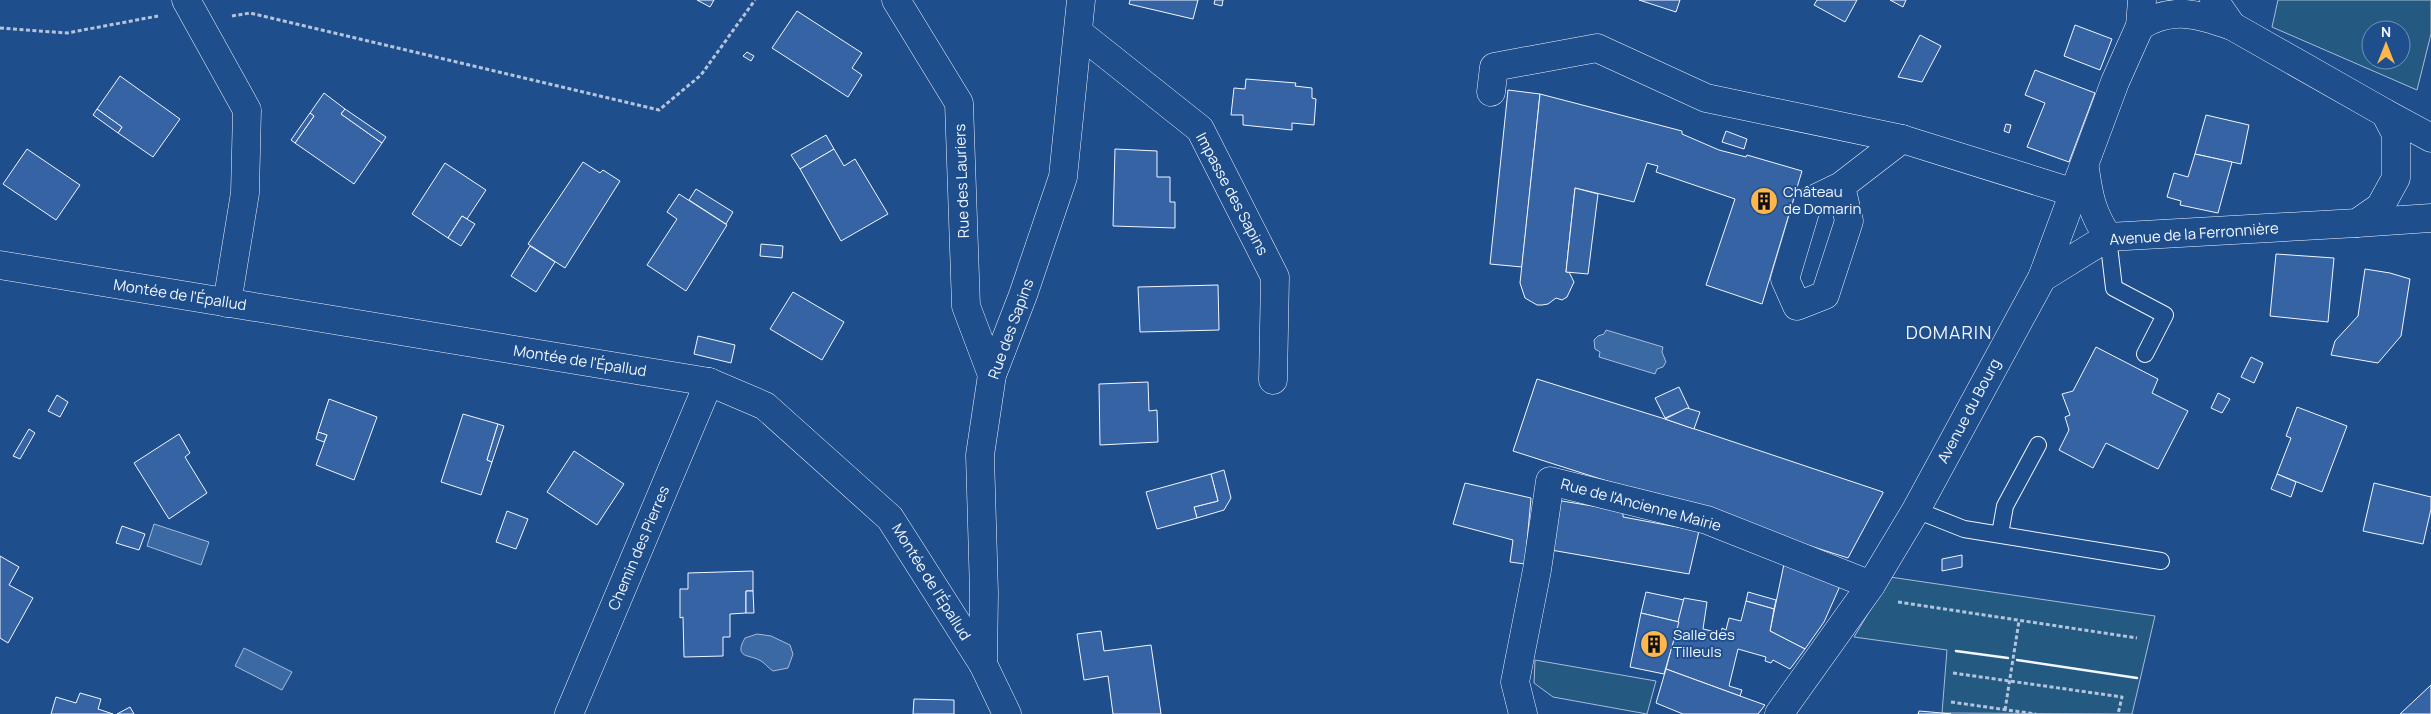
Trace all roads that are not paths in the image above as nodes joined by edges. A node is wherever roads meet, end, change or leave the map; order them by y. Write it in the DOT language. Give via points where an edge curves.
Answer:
graph roads {
  1 [pos="896,0"];
  2 [pos="1081,0"];
  3 [pos="2214,0"];
  4 [pos="176,7"];
  5 [pos="2141,13"];
  6 [pos="2232,26"];
  7 [pos="1078,32"];
  8 [pos="1491,92"];
  9 [pos="2385,113"];
  10 [pos="2431,138"];
  11 [pos="1902,139"];
  12 [pos="2084,168"];
  13 [pos="1841,186"];
  14 [pos="2075,193"];
  15 [pos="2431,218"];
  16 [pos="2356,223"];
  17 [pos="2108,237"];
  18 [pos="0,265"];
  19 [pos="2042,278"];
  20 [pos="227,302"];
  21 [pos="2145,354"];
  22 [pos="992,375"];
  23 [pos="1273,380"];
  24 [pos="709,382"];
  25 [pos="2038,445"];
  26 [pos="1916,510"];
  27 [pos="2000,534"];
  28 [pos="2162,561"];
  29 [pos="1881,593"];
  30 [pos="982,664"];
  31 [pos="568,714"];
  32 [pos="1007,714"];
  33 [pos="1523,714"];
  34 [pos="1779,714"];
  1 -- 22 [label="street, Rue des Lauriers" via="959,103 966,306"];
  2 -- 7 [label="street, Rue des Sapins"];
  3 -- 6 [label="street"];
  4 -- 20 [label="street" via="247,110 245,193"];
  5 -- 6 [label="street" via="2153,18 2176,12"];
  5 -- 12 [label="street, Avenue du Bourg"];
  6 -- 9 [label="street"];
  7 -- 22 [label="street, Rue des Sapins" via="1063,177"];
  7 -- 23 [label="street, Impasse des Sapins" via="1200,129 1275,277"];
  8 -- 11 [label="street" via="1494,67 1597,48 1706,98"];
  9 -- 10 [label="street"];
  9 -- 16 [label="street" via="2396,134 2396,178 2380,207"];
  11 -- 13 [label="street"];
  11 -- 14 [label="street"];
  12 -- 14 [label="street, Avenue du Bourg"];
  12 -- 17 [label="street" via="2090,204"];
  14 -- 19 [label="street, Avenue du Bourg"];
  15 -- 16 [label="street, Avenue de la Ferronnière"];
  16 -- 17 [label="street, Avenue de la Ferronnière"];
  17 -- 19 [label="street, Avenue de la Ferronnière"];
  17 -- 21 [label="lane" via="2114,288 2165,314"];
  18 -- 20 [label="street, Montée de l'Épallud"];
  19 -- 26 [label="street, Avenue du Bourg"];
  20 -- 24 [label="street, Montée de l'Épallud"];
  22 -- 30 [label="street, Rue des Sapins" via="980,455 984,593"];
  24 -- 30 [label="street, Montée de l'Épallud" via="765,406 890,518"];
  24 -- 31 [label="street, Chemin des Pierres"];
  25 -- 27 [label="lane" via="2005,506"];
  26 -- 27 [label="lane" via="1964,529"];
  26 -- 29 [label="street, Avenue du Bourg"];
  27 -- 28 [label="lane"];
  29 -- 33 [label="street, Rue de l'Ancienne Mairie" via="1707,520 1550,481 1538,570 1515,682"];
  29 -- 34 [label="street, Avenue du Bourg"];
  30 -- 32 [label="street, Montée de l'Épallud"];
}
